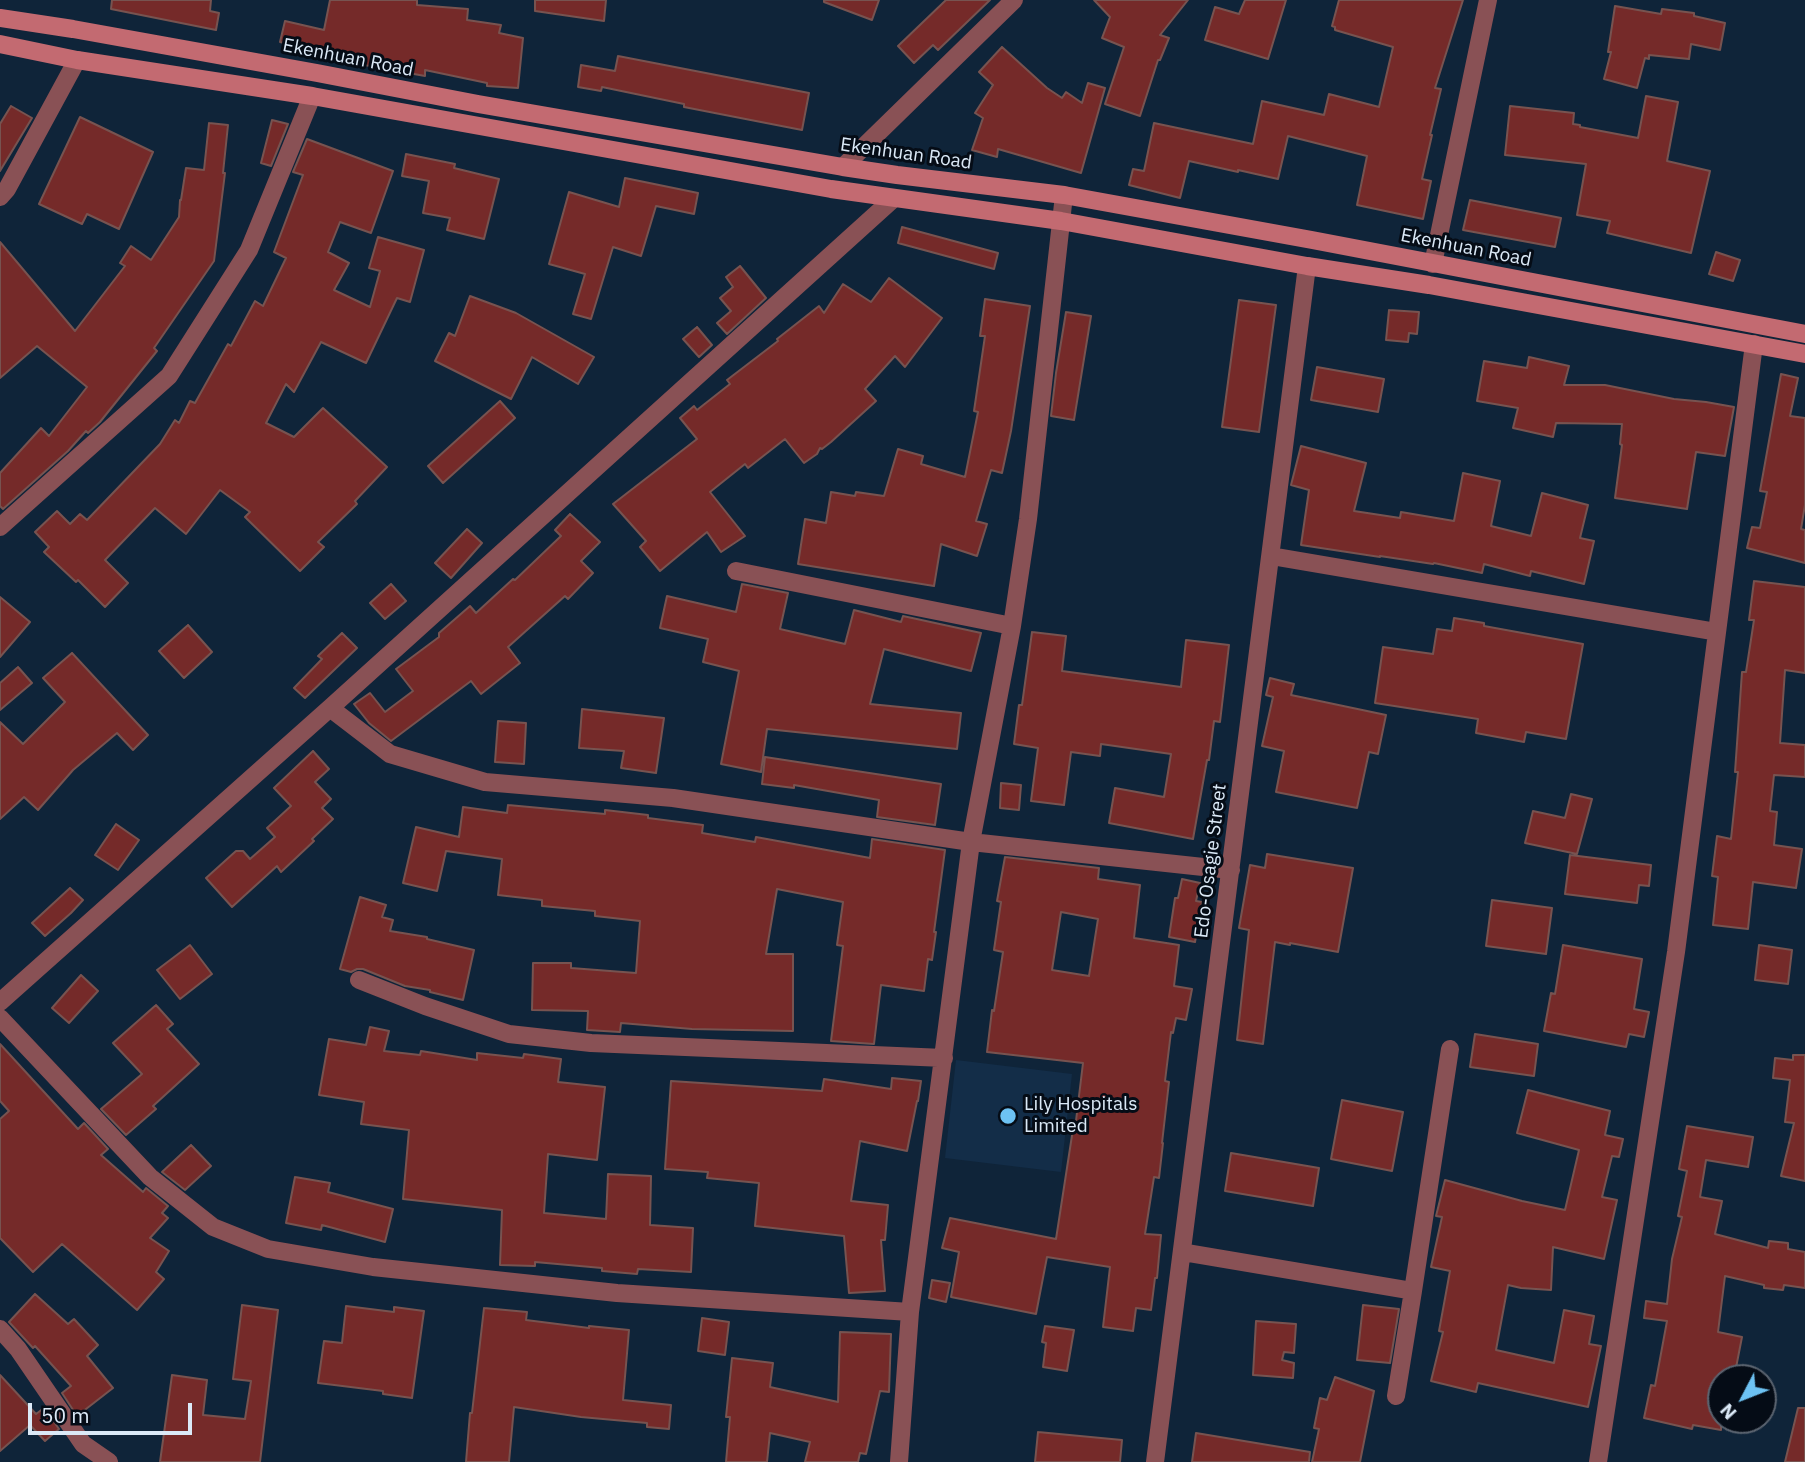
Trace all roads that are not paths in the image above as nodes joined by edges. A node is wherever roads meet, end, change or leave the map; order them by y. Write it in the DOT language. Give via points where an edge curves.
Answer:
graph roads {
  1 [pos="1014,0"];
  2 [pos="1488,0"];
  3 [pos="0,18"];
  4 [pos="0,44"];
  5 [pos="77,60"];
  6 [pos="312,96"];
  7 [pos="843,167"];
  8 [pos="1064,195"];
  9 [pos="0,197"];
  10 [pos="893,199"];
  11 [pos="1061,221"];
  12 [pos="1433,264"];
  13 [pos="1307,266"];
  14 [pos="1805,334"];
  15 [pos="1754,344"];
  16 [pos="1805,354"];
  17 [pos="0,527"];
  18 [pos="1271,556"];
  19 [pos="736,571"];
  20 [pos="1012,626"];
  21 [pos="1717,632"];
  22 [pos="330,708"];
  23 [pos="971,842"];
  24 [pos="1231,870"];
  25 [pos="359,980"];
  26 [pos="0,1002"];
  27 [pos="0,1018"];
  28 [pos="1450,1049"];
  29 [pos="944,1058"];
  30 [pos="1182,1252"];
  31 [pos="1413,1291"];
  32 [pos="910,1312"];
  33 [pos="0,1329"];
  34 [pos="1396,1396"];
  35 [pos="109,1462"];
  36 [pos="899,1462"];
  37 [pos="1155,1462"];
  38 [pos="1598,1462"];
  1 -- 7 [label="street"];
  2 -- 12 [label="street"];
  3 -- 7 [label="main road, Ekenhuan Road"];
  4 -- 5 [label="main road"];
  5 -- 6 [label="main road"];
  5 -- 9 [label="street"];
  6 -- 10 [label="main road"];
  6 -- 17 [label="street" via="249,250 169,376"];
  7 -- 8 [label="main road, Ekenhuan Road"];
  8 -- 11 [label="street"];
  8 -- 12 [label="main road, Ekenhuan Road"];
  10 -- 11 [label="main road"];
  10 -- 22 [label="street"];
  11 -- 13 [label="main road"];
  11 -- 20 [label="street"];
  12 -- 14 [label="main road, Ekenhuan Road"];
  13 -- 15 [label="main road"];
  13 -- 18 [label="street, Edo-Osagie Street"];
  15 -- 16 [label="main road"];
  15 -- 21 [label="street"];
  18 -- 21 [label="street"];
  18 -- 24 [label="street, Edo-Osagie Street"];
  19 -- 20 [label="street"];
  20 -- 23 [label="street"];
  21 -- 38 [label="street" via="1676,951"];
  22 -- 23 [label="street" via="390,754 485,782 673,798"];
  22 -- 26 [label="street"];
  23 -- 24 [label="street"];
  23 -- 29 [label="street"];
  24 -- 30 [label="street, Edo-Osagie Street"];
  25 -- 29 [label="street" via="509,1034 591,1043"];
  27 -- 32 [label="street" via="150,1177 213,1227 268,1249 373,1267 617,1293"];
  28 -- 31 [label="street"];
  29 -- 32 [label="street"];
  30 -- 31 [label="street"];
  30 -- 37 [label="street, Edo-Osagie Street"];
  31 -- 34 [label="street"];
  32 -- 36 [label="street"];
  33 -- 35 [label="street" via="83,1444"];
}
